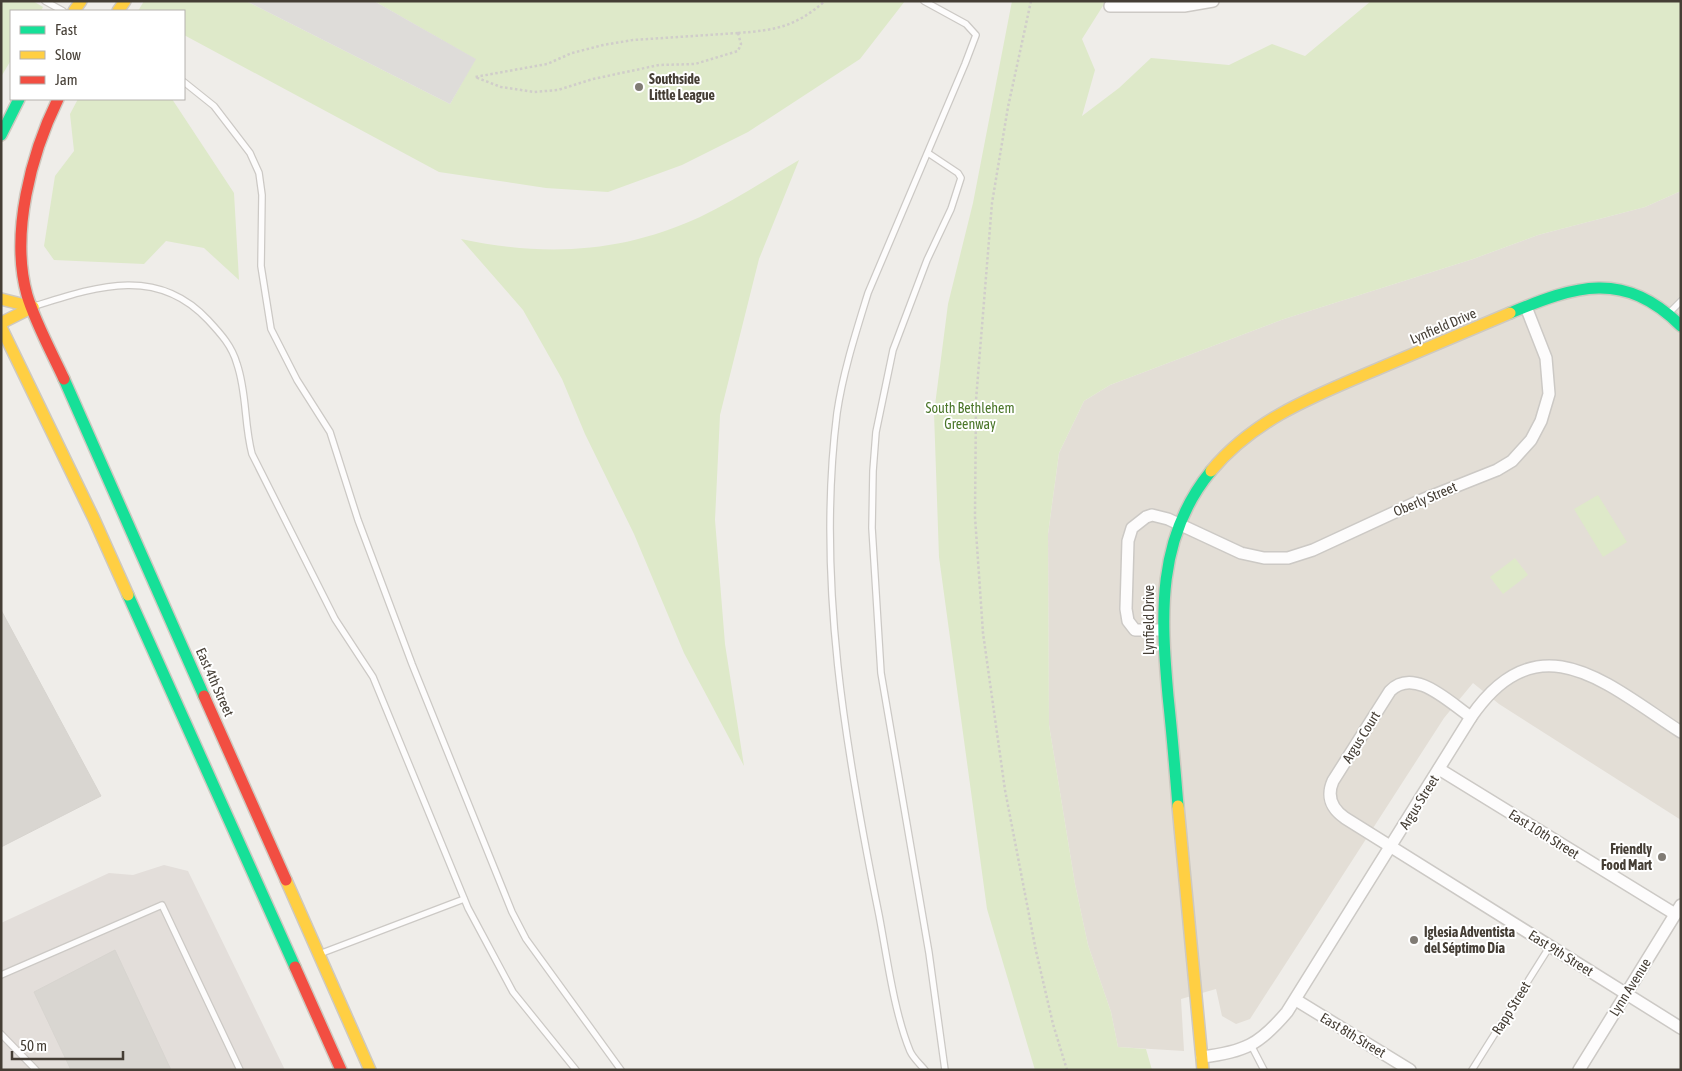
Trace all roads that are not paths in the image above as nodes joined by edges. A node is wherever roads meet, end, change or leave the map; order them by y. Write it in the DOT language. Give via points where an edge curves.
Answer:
graph roads {
  1 [pos="45,1"];
  2 [pos="924,1"];
  3 [pos="1213,1"];
  4 [pos="1110,6"];
  5 [pos="61,10"];
  6 [pos="185,83"];
  7 [pos="18,100"];
  8 [pos="58,100"];
  9 [pos="5,124"];
  10 [pos="1,135"];
  11 [pos="928,153"];
  12 [pos="1,299"];
  13 [pos="1681,301"];
  14 [pos="33,307"];
  15 [pos="1526,307"];
  16 [pos="1668,314"];
  17 [pos="1,323"];
  18 [pos="1681,326"];
  19 [pos="1,327"];
  20 [pos="1179,524"];
  21 [pos="1162,630"];
  22 [pos="1471,717"];
  23 [pos="1681,732"];
  24 [pos="1439,769"];
  25 [pos="1391,847"];
  26 [pos="464,899"];
  27 [pos="1678,910"];
  28 [pos="1550,946"];
  29 [pos="319,954"];
  30 [pos="1,975"];
  31 [pos="1626,994"];
  32 [pos="1296,1000"];
  33 [pos="1681,1028"];
  34 [pos="1,1034"];
  35 [pos="1251,1045"];
  36 [pos="1203,1064"];
  37 [pos="36,1070"];
  38 [pos="240,1070"];
  39 [pos="341,1070"];
  40 [pos="370,1070"];
  41 [pos="576,1070"];
  42 [pos="621,1070"];
  43 [pos="925,1070"];
  44 [pos="945,1070"];
  45 [pos="1264,1070"];
  46 [pos="1410,1070"];
  47 [pos="1472,1070"];
  48 [pos="1579,1070"];
  1 -- 5 [label="lane"];
  2 -- 11 [label="lane" via="966,24 976,34"];
  3 -- 4 [label="street" via="1176,6"];
  6 -- 42 [label="lane" via="214,106 250,153 259,173 262,195 261,266 271,329 297,380 330,432 358,520 412,664 512,912 526,939"];
  7 -- 9 [label="main road"];
  8 -- 14 [label="main road, East 4th Street" via="39,144 25,207 21,268"];
  9 -- 10 [label="main road"];
  11 -- 43 [label="lane" via="868,293 844,372 837,412 828,543 855,798 899,1013 911,1053"];
  11 -- 44 [label="lane" via="961,178 893,350 876,432 872,528 881,673 929,953"];
  12 -- 14 [label="main road"];
  13 -- 16 [label="lane"];
  14 -- 17 [label="main road"];
  14 -- 26 [label="lane" via="91,288 128,284 164,290 199,310 226,339 244,389 246,430 252,454 335,619 373,677"];
  14 -- 29 [label="main road, East 4th Street"];
  15 -- 16 [label="main road, Lynfield Drive" via="1564,292 1603,286 1637,295"];
  15 -- 20 [label="main road, Lynfield Drive" via="1271,418 1240,440 1220,460 1192,497"];
  15 -- 20 [label="street, Oberly Street" via="1546,358 1550,382 1548,402 1531,440 1505,466 1288,558 1240,553"];
  16 -- 18 [label="main road, Lynfield Drive"];
  19 -- 39 [label="main road" via="94,519"];
  20 -- 21 [label="main road, Lynfield Drive" via="1165,570"];
  20 -- 21 [label="street, Oberly Street" via="1161,517 1146,517 1132,528 1128,541 1128,621 1135,630"];
  21 -- 36 [label="main road, Lynfield Drive"];
  22 -- 23 [label="street, Argus Street" via="1490,693 1514,676 1539,666 1557,666 1597,677"];
  22 -- 24 [label="street, Argus Street"];
  22 -- 25 [label="street, Argus Court" via="1419,684 1398,684 1390,691 1333,781 1330,798 1335,809"];
  24 -- 25 [label="street, Argus Street"];
  24 -- 27 [label="street, East 10th Street"];
  25 -- 28 [label="street, East 9th Street"];
  25 -- 32 [label="street, Argus Street"];
  26 -- 29 [label="lane"];
  26 -- 41 [label="lane" via="513,992"];
  27 -- 31 [label="street, Lynn Avenue"];
  28 -- 31 [label="street, East 9th Street"];
  28 -- 47 [label="lane, Rapp Street"];
  29 -- 40 [label="main road, East 4th Street"];
  30 -- 38 [label="lane" via="162,905"];
  31 -- 33 [label="street, East 9th Street"];
  31 -- 48 [label="street, Lynn Avenue"];
  32 -- 35 [label="street, Argus Street" via="1272,1028"];
  32 -- 46 [label="street, East 8th Street"];
  34 -- 37 [label="lane"];
  35 -- 36 [label="street, Argus Street"];
  35 -- 45 [label="lane"];
}
